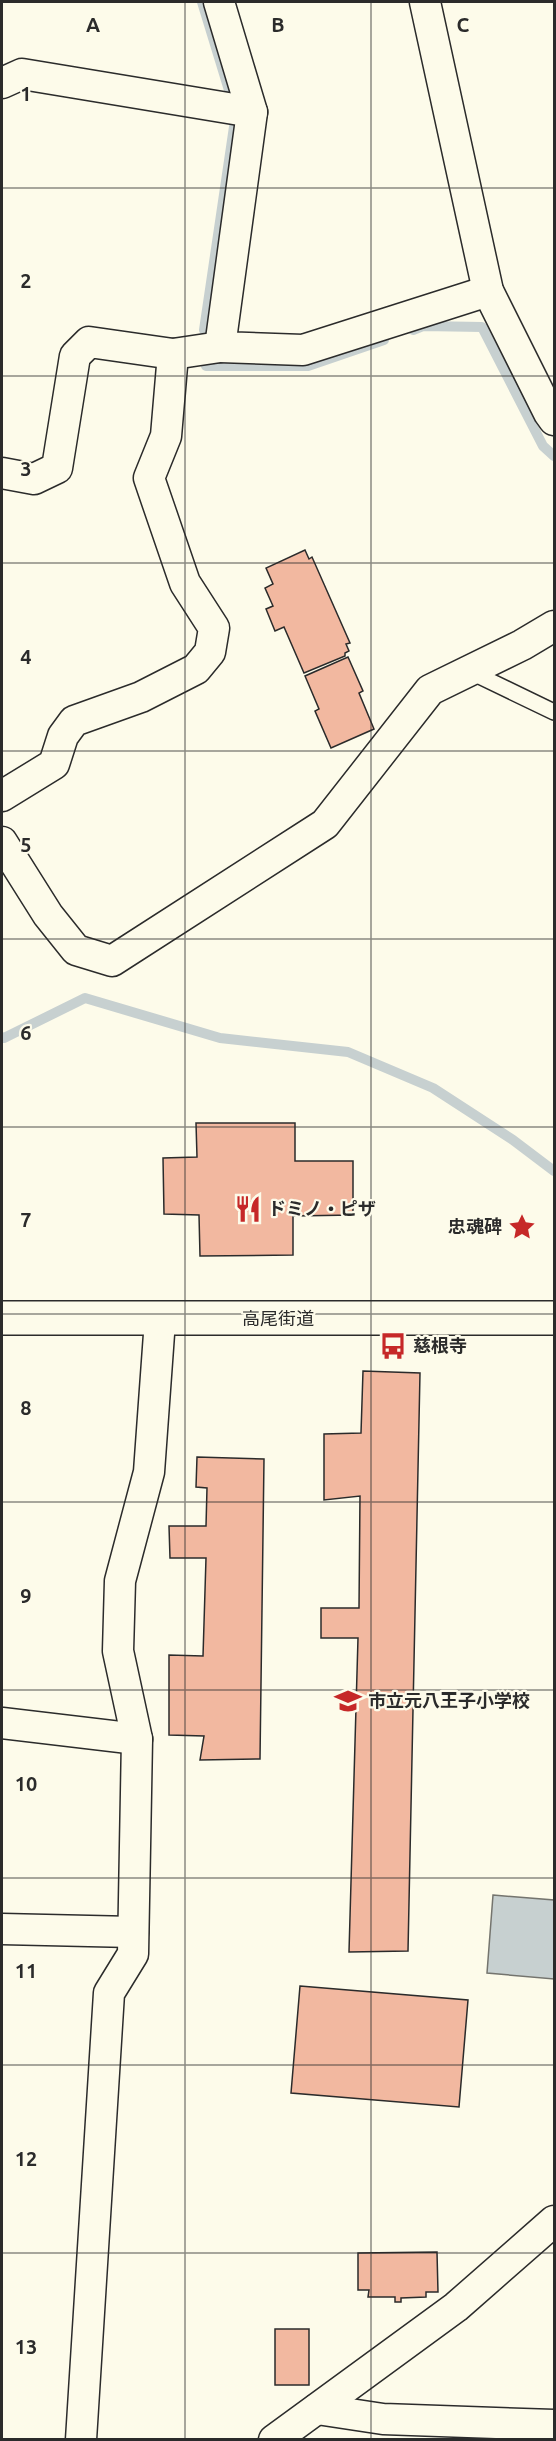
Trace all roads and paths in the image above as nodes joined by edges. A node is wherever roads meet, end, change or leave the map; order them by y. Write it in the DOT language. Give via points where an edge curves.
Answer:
graph roads {
  1 [pos="219,2"];
  2 [pos="425,2"];
  3 [pos="2,83"];
  4 [pos="252,112"];
  5 [pos="488,291"];
  6 [pos="220,347"];
  7 [pos="173,354"];
  8 [pos="555,420"];
  9 [pos="2,473"];
  10 [pos="555,626"];
  11 [pos="469,671"];
  12 [pos="555,712"];
  13 [pos="2,796"];
  14 [pos="2,842"];
  15 [pos="2,1318"];
  16 [pos="555,1318"];
  17 [pos="160,1320"];
  18 [pos="2,1723"];
  19 [pos="137,1739"];
  20 [pos="2,1929"];
  21 [pos="133,1932"];
  22 [pos="555,2221"];
  23 [pos="317,2409"];
  24 [pos="555,2425"];
  25 [pos="383,2429"];
  26 [pos="81,2439"];
  27 [pos="274,2439"];
  1 -- 4 [label="street"];
  2 -- 5 [label="street"];
  3 -- 4 [label="street" via="22,74"];
  4 -- 6 [label="street"];
  5 -- 6 [label="street" via="303,350"];
  5 -- 8 [label="street"];
  6 -- 7 [label="street"];
  7 -- 9 [label="street" via="89,342 75,356 57,468 34,478"];
  7 -- 13 [label="street" via="166,436 149,478 185,584 214,628 210,652 196,669 151,693 74,721 63,736 54,764"];
  10 -- 11 [label="street"];
  11 -- 12 [label="lane"];
  11 -- 14 [label="street" via="430,690 325,824 112,961 76,950 48,915"];
  15 -- 17 [label="main road, 高尾街道"];
  16 -- 17 [label="main road, 高尾街道"];
  17 -- 19 [label="street" via="149,1472 120,1581 118,1651"];
  18 -- 19 [label="street"];
  19 -- 21 [label="street"];
  20 -- 21 [label="street"];
  21 -- 26 [label="street" via="133,1954 110,1993"];
  22 -- 23 [label="street" via="456,2307"];
  23 -- 25 [label="street"];
  23 -- 27 [label="street"];
  24 -- 25 [label="street"];
}
